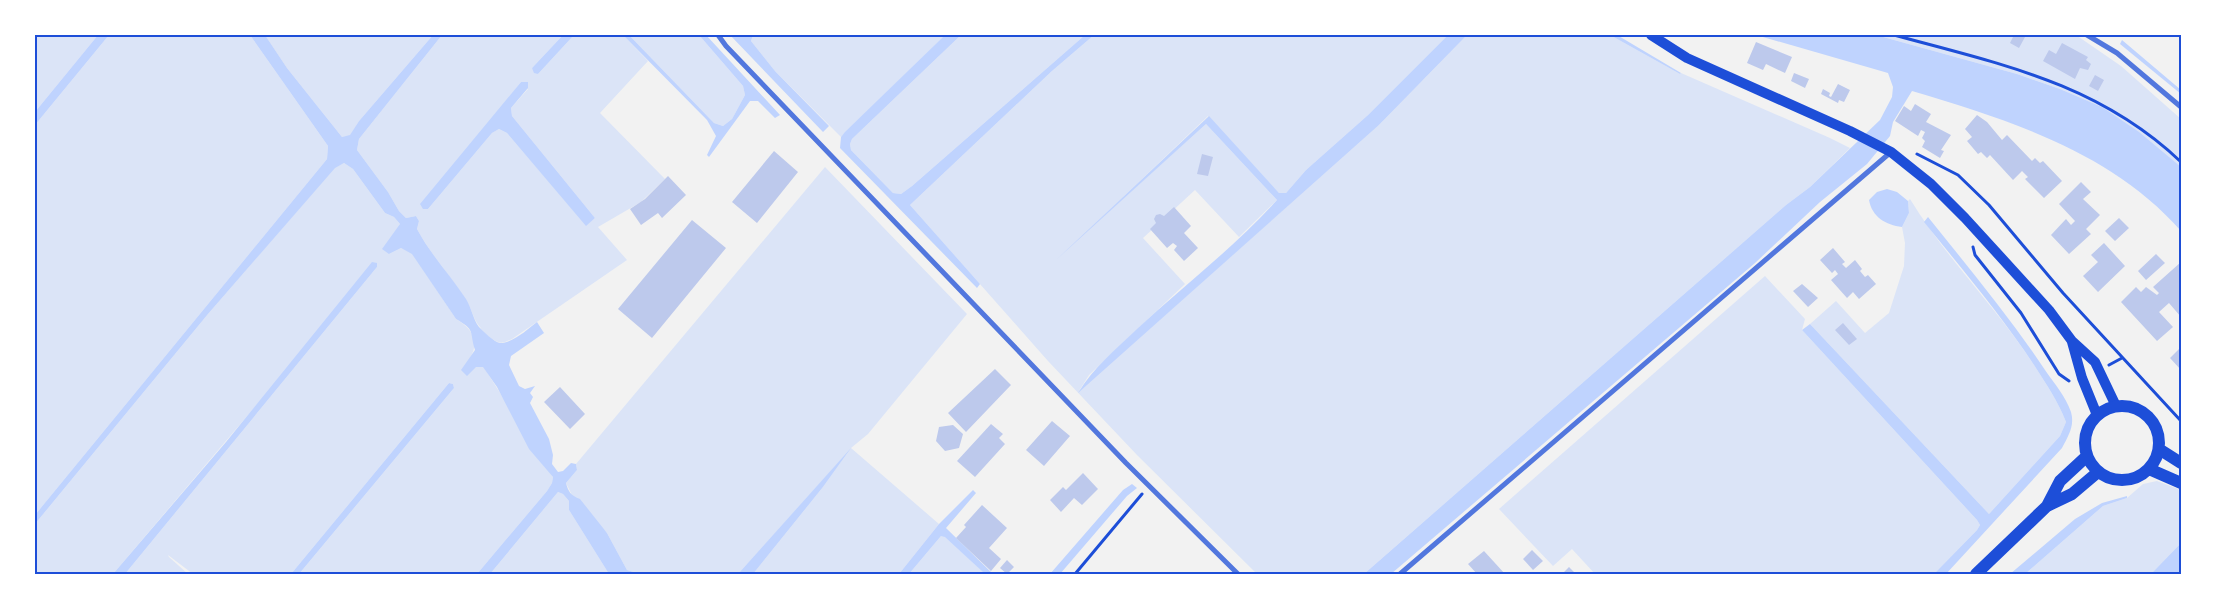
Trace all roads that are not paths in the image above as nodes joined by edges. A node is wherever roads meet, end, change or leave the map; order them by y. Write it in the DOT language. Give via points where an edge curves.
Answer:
graph roads {
  1 [pos="718,35"];
  2 [pos="1651,35"];
  3 [pos="2087,35"];
  4 [pos="2181,107"];
  5 [pos="1888,150"];
  6 [pos="2072,341"];
  7 [pos="2116,406"];
  8 [pos="2097,415"];
  9 [pos="2160,449"];
  10 [pos="2087,456"];
  11 [pos="2181,463"];
  12 [pos="2149,470"];
  13 [pos="2098,472"];
  14 [pos="2181,483"];
  15 [pos="2047,506"];
  16 [pos="1238,574"];
  17 [pos="1400,574"];
  18 [pos="1976,574"];
  1 -- 16 [label="street" via="1149,486"];
  2 -- 5 [label="main road" via="1687,58"];
  3 -- 4 [label="street" via="2117,53"];
  5 -- 6 [label="main road" via="1931,184 1965,218 2049,310"];
  5 -- 17 [label="street"];
  6 -- 7 [label="main road" via="2095,362"];
  6 -- 8 [label="main road"];
  7 -- 8 [label="main road"];
  7 -- 9 [label="main road" via="2139,409 2148,416 2156,426"];
  8 -- 10 [label="main road" via="2087,429"];
  9 -- 11 [label="main road"];
  9 -- 12 [label="main road"];
  10 -- 13 [label="main road"];
  10 -- 15 [label="main road" via="2060,481"];
  12 -- 13 [label="main road" via="2124,480 2107,478"];
  12 -- 14 [label="main road"];
  13 -- 15 [label="main road" via="2072,494"];
  15 -- 18 [label="main road"];
}
